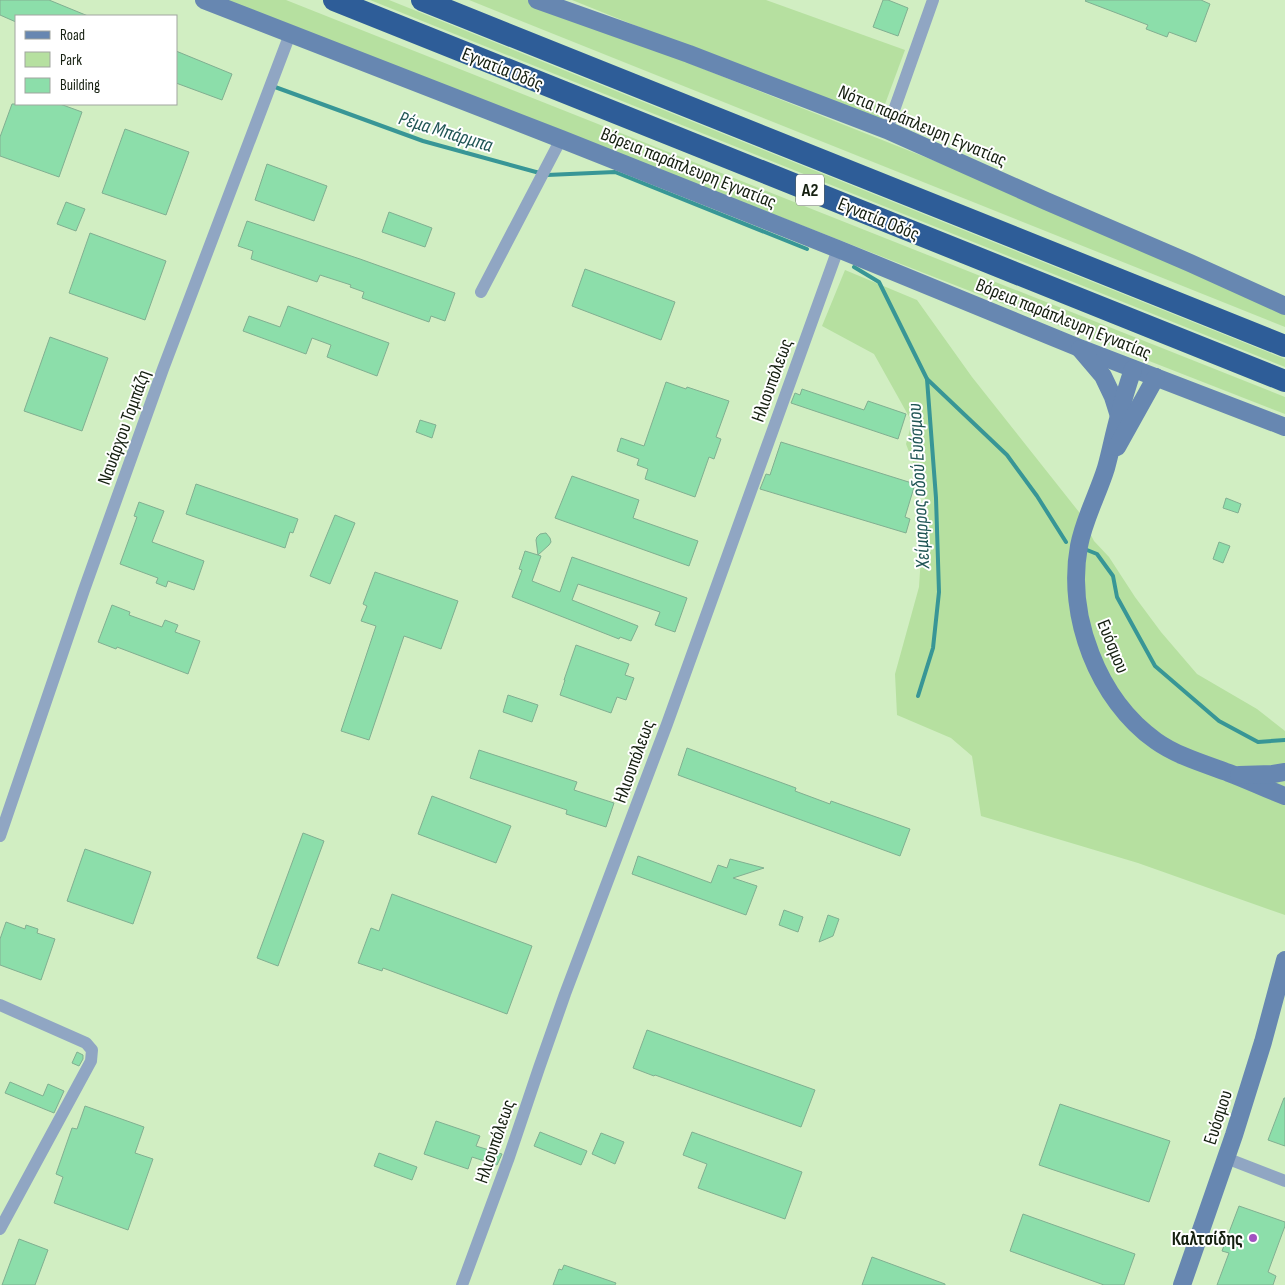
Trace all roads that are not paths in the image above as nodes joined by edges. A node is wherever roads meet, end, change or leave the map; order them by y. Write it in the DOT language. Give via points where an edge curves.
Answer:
graph roads {
  1 [pos="204,0"];
  2 [pos="334,0"];
  3 [pos="422,0"];
  4 [pos="537,0"];
  5 [pos="933,0"];
  6 [pos="290,34"];
  7 [pos="887,130"];
  8 [pos="561,139"];
  9 [pos="838,249"];
  10 [pos="481,292"];
  11 [pos="1285,306"];
  12 [pos="1285,346"];
  13 [pos="1078,347"];
  14 [pos="1133,369"];
  15 [pos="1156,378"];
  16 [pos="1285,381"];
  17 [pos="1118,416"];
  18 [pos="1285,427"];
  19 [pos="1106,469"];
  20 [pos="1281,774"];
  21 [pos="1233,775"];
  22 [pos="1285,796"];
  23 [pos="0,836"];
  24 [pos="1285,960"];
  25 [pos="0,1005"];
  26 [pos="1226,1158"];
  27 [pos="1285,1181"];
  28 [pos="0,1229"];
  29 [pos="462,1285"];
  30 [pos="1182,1285"];
  1 -- 6 [label="street, Βόρεια παράπλευρη Εγνατίας"];
  2 -- 16 [label="highway, Εγνατία Οδός / Α2"];
  3 -- 12 [label="highway, Εγνατία Οδός / Α2"];
  4 -- 7 [label="street, Νότια παράπλευρη Εγνατίας"];
  5 -- 7 [label="street"];
  6 -- 8 [label="street, Βόρεια παράπλευρη Εγνατίας"];
  6 -- 23 [label="street, Ναυάρχου Τομπάζη" via="160,379"];
  7 -- 11 [label="street, Νότια παράπλευρη Εγνατίας"];
  8 -- 9 [label="street, Βόρεια παράπλευρη Εγνατίας"];
  8 -- 10 [label="street"];
  9 -- 13 [label="street, Βόρεια παράπλευρη Εγνατίας"];
  9 -- 29 [label="street, Ηλιουπόλεως" via="667,724 562,1002"];
  13 -- 14 [label="street, Βόρεια παράπλευρη Εγνατίας"];
  13 -- 17 [label="street" via="1103,376"];
  14 -- 15 [label="street, Βόρεια παράπλευρη Εγνατίας"];
  14 -- 17 [label="street"];
  15 -- 18 [label="street, Βόρεια παράπλευρη Εγνατίας"];
  15 -- 19 [label="street"];
  17 -- 19 [label="street"];
  19 -- 21 [label="street, Ευόσμου" via="1079,546 1076,572 1082,627 1093,662 1119,705 1157,742"];
  20 -- 21 [label="street"];
  21 -- 22 [label="street, Ευόσμου"];
  24 -- 26 [label="street, Ευόσμου"];
  25 -- 28 [label="street" via="86,1044 92,1050 91,1061"];
  26 -- 27 [label="street"];
  26 -- 30 [label="street, Ευόσμου"];
}
